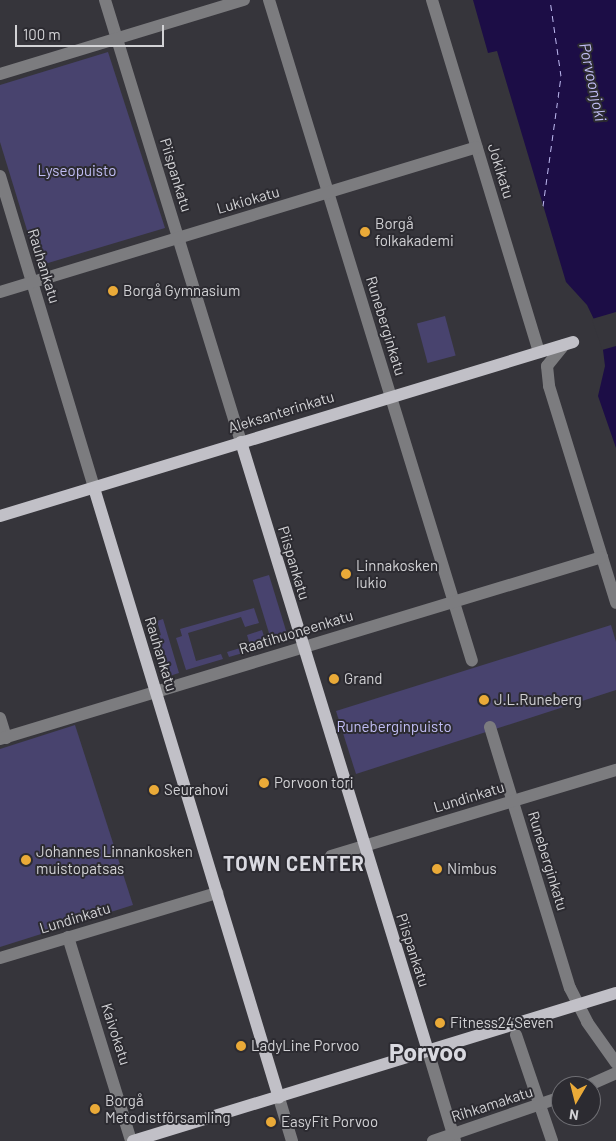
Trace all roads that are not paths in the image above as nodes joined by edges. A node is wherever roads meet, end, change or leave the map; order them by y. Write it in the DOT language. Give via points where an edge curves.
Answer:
graph roads {
  1 [pos="105,0"];
  2 [pos="244,0"];
  3 [pos="269,0"];
  4 [pos="432,0"];
  5 [pos="118,40"];
  6 [pos="0,74"];
  7 [pos="476,147"];
  8 [pos="0,176"];
  9 [pos="329,193"];
  10 [pos="178,238"];
  11 [pos="31,282"];
  12 [pos="0,292"];
  13 [pos="568,343"];
  14 [pos="539,352"];
  15 [pos="391,396"];
  16 [pos="241,442"];
  17 [pos="94,488"];
  18 [pos="0,516"];
  19 [pos="602,557"];
  20 [pos="453,602"];
  21 [pos="616,603"];
  22 [pos="302,646"];
  23 [pos="472,662"];
  24 [pos="156,692"];
  25 [pos="0,718"];
  26 [pos="490,727"];
  27 [pos="3,738"];
  28 [pos="616,770"];
  29 [pos="512,801"];
  30 [pos="364,846"];
  31 [pos="331,856"];
  32 [pos="217,893"];
  33 [pos="68,937"];
  34 [pos="0,958"];
  35 [pos="616,993"];
  36 [pos="577,1004"];
  37 [pos="516,1035"];
  38 [pos="428,1052"];
  39 [pos="616,1062"];
  40 [pos="616,1073"];
  41 [pos="601,1080"];
  42 [pos="279,1098"];
  43 [pos="551,1101"];
  44 [pos="539,1106"];
  45 [pos="454,1138"];
  46 [pos="132,1141"];
  47 [pos="292,1141"];
  48 [pos="433,1141"];
  49 [pos="552,1141"];
  1 -- 5 [label="street, Piispankatu"];
  2 -- 5 [label="street"];
  3 -- 9 [label="street, Runeberginkatu"];
  4 -- 7 [label="street, Jokikatu"];
  5 -- 6 [label="street"];
  5 -- 10 [label="street, Piispankatu"];
  7 -- 9 [label="street, Lukiokatu"];
  7 -- 14 [label="street, Jokikatu"];
  8 -- 11 [label="street, Rauhankatu"];
  9 -- 10 [label="street, Lukiokatu"];
  9 -- 15 [label="street, Runeberginkatu"];
  10 -- 11 [label="street, Lukiokatu"];
  10 -- 16 [label="street, Piispankatu"];
  11 -- 12 [label="street, Lukiokatu"];
  11 -- 17 [label="street, Rauhankatu"];
  13 -- 14 [label="main road, Aleksanterinkatu"];
  13 -- 19 [label="street" via="547,366 549,386"];
  14 -- 15 [label="main road, Aleksanterinkatu"];
  15 -- 16 [label="main road, Aleksanterinkatu"];
  15 -- 20 [label="street, Runeberginkatu"];
  16 -- 17 [label="main road, Aleksanterinkatu"];
  16 -- 22 [label="main road, Piispankatu"];
  17 -- 18 [label="main road, Aleksanterinkatu"];
  17 -- 24 [label="main road, Rauhankatu"];
  19 -- 20 [label="street, Raatihuoneenkatu"];
  19 -- 21 [label="street"];
  20 -- 22 [label="street, Raatihuoneenkatu"];
  20 -- 23 [label="street, Runeberginkatu"];
  22 -- 24 [label="street, Raatihuoneenkatu"];
  22 -- 30 [label="main road, Piispankatu"];
  24 -- 27 [label="street, Raatihuoneenkatu"];
  24 -- 32 [label="main road, Rauhankatu"];
  25 -- 27 [label="street"];
  26 -- 29 [label="street, Runeberginkatu"];
  28 -- 29 [label="street, Lundinkatu"];
  29 -- 30 [label="street, Lundinkatu"];
  29 -- 36 [label="street, Runeberginkatu"];
  30 -- 31 [label="street, Lundinkatu"];
  30 -- 38 [label="main road, Piispankatu"];
  32 -- 33 [label="street, Lundinkatu"];
  32 -- 42 [label="main road, Rauhankatu"];
  33 -- 34 [label="street, Lundinkatu"];
  33 -- 46 [label="street, Kaivokatu"];
  35 -- 36 [label="main road"];
  36 -- 38 [label="main road"];
  36 -- 39 [label="street, Runeberginkatu"];
  37 -- 44 [label="street"];
  38 -- 42 [label="main road"];
  38 -- 45 [label="street, Piispankatu"];
  40 -- 41 [label="street"];
  42 -- 46 [label="main road"];
  42 -- 47 [label="street, Rauhankatu"];
  43 -- 44 [label="street, Rihkamakatu"];
  44 -- 45 [label="street, Rihkamakatu"];
  44 -- 49 [label="street"];
  45 -- 48 [label="street, Rihkamakatu"];
}
